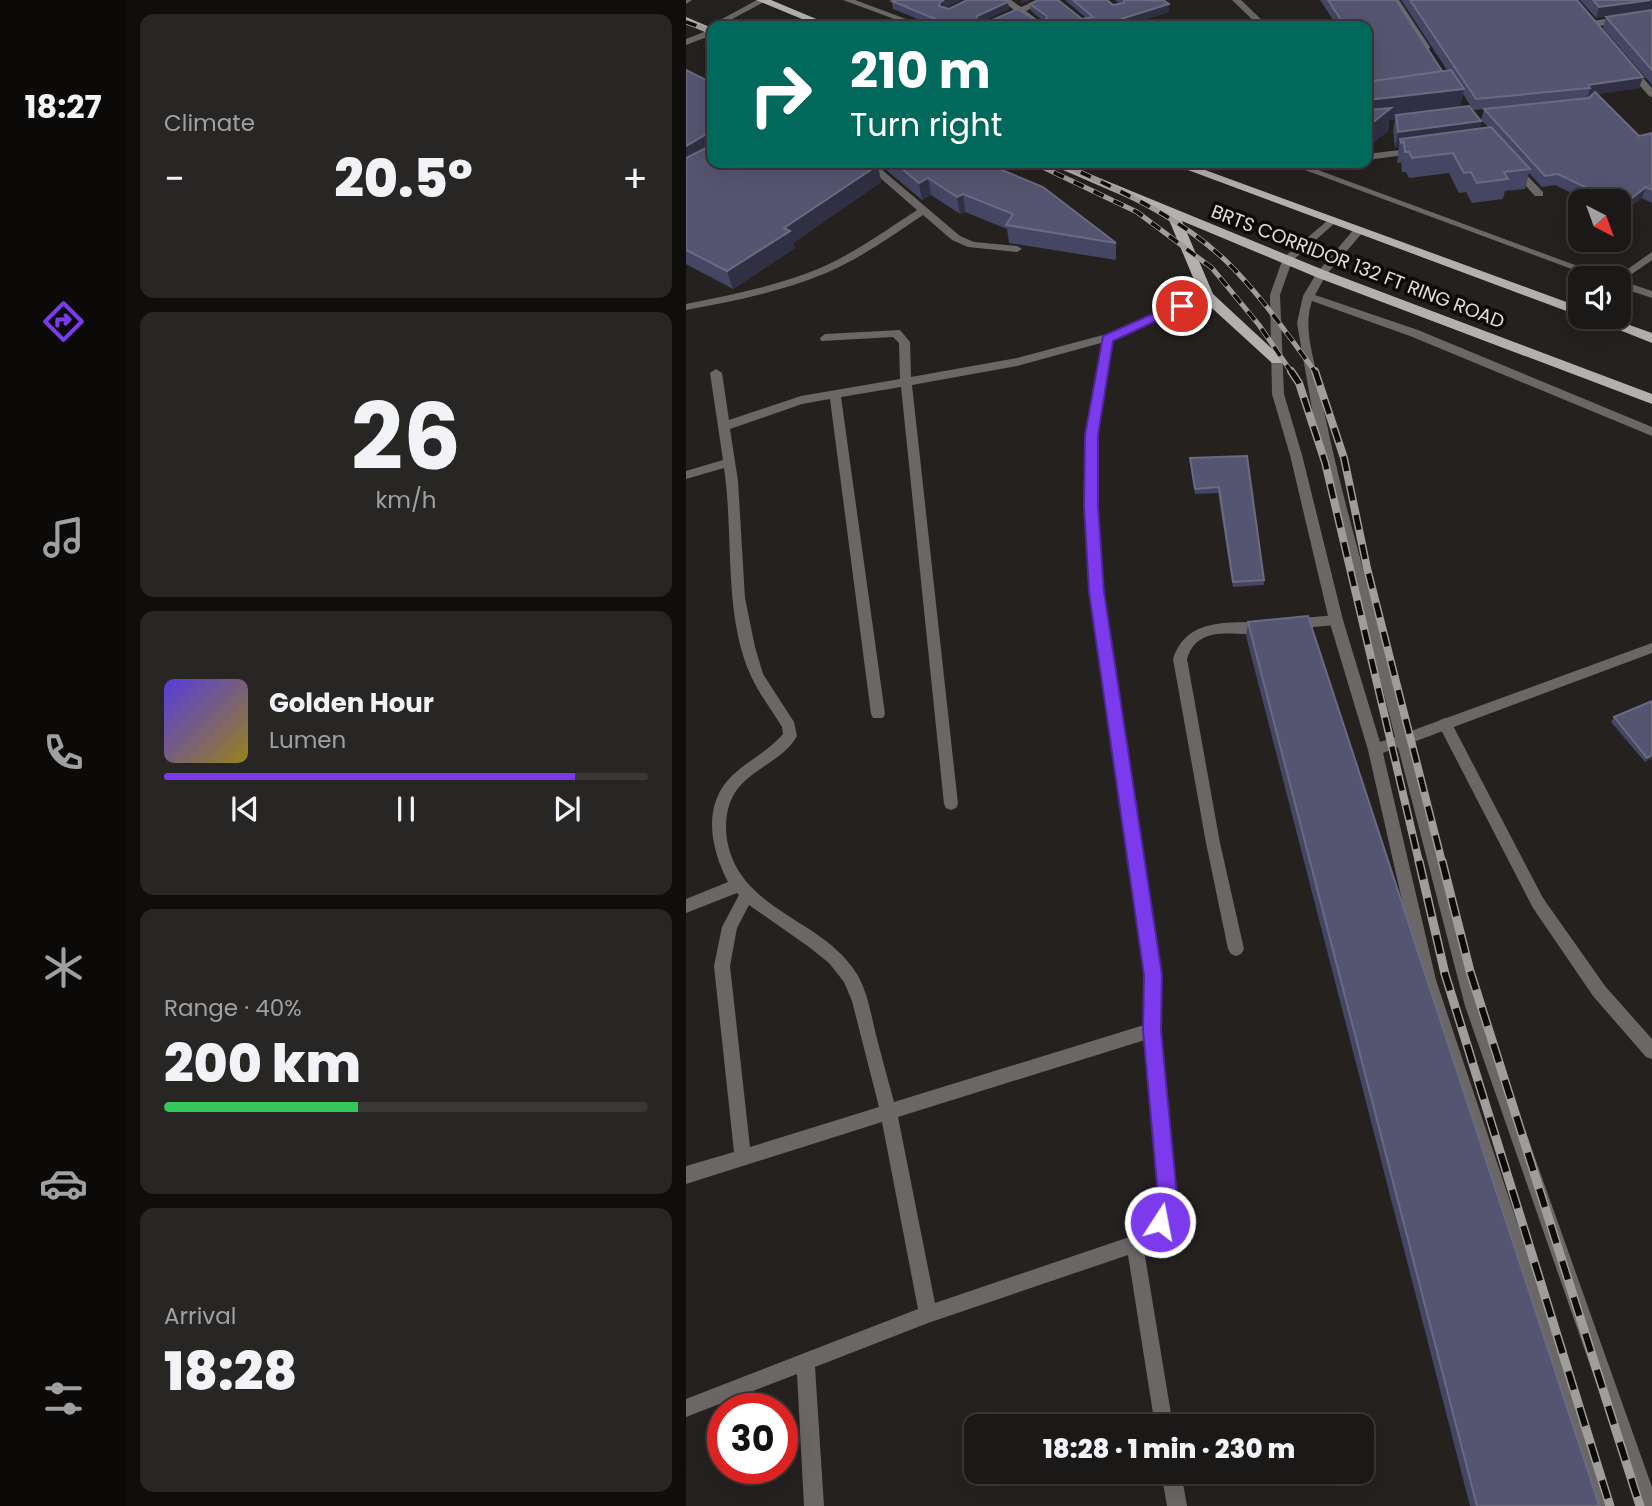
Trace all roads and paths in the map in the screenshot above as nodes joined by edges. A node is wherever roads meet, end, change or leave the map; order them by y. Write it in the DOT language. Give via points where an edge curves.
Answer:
graph roads {
  1 [pos="763,0"];
  2 [pos="847,0"];
  3 [pos="1005,0"];
  4 [pos="1045,0"];
  5 [pos="1236,0"];
  6 [pos="1395,0"];
  7 [pos="1019,10"];
  8 [pos="1652,15"];
  9 [pos="686,20"];
  10 [pos="724,21"];
  11 [pos="816,21"];
  12 [pos="907,21"];
  13 [pos="994,21"];
  14 [pos="1035,21"];
  15 [pos="1259,21"];
  16 [pos="707,27"];
  17 [pos="707,30"];
  18 [pos="1601,34"];
  19 [pos="686,42"];
  20 [pos="1429,53"];
  21 [pos="1626,64"];
  22 [pos="1652,94"];
  23 [pos="1422,150"];
  24 [pos="1372,156"];
  25 [pos="1506,158"];
  26 [pos="874,168"];
  27 [pos="1065,168"];
  28 [pos="1189,168"];
  29 [pos="1305,168"];
  30 [pos="1539,194"];
  31 [pos="923,210"];
  32 [pos="1174,215"];
  33 [pos="1332,220"];
  34 [pos="1359,230"];
  35 [pos="1017,249"];
  36 [pos="1652,255"];
  37 [pos="1287,260"];
  38 [pos="1572,266"];
  39 [pos="1631,272"];
  40 [pos="1321,274"];
  41 [pos="1631,287"];
  42 [pos="1652,295"];
  43 [pos="1206,296"];
  44 [pos="1308,296"];
  45 [pos="686,307"];
  46 [pos="1568,308"];
  47 [pos="1627,329"];
  48 [pos="825,338"];
  49 [pos="1107,338"];
  50 [pos="1652,338"];
  51 [pos="1277,360"];
  52 [pos="716,373"];
  53 [pos="906,382"];
  54 [pos="835,394"];
  55 [pos="1652,399"];
  56 [pos="725,426"];
  57 [pos="1652,432"];
  58 [pos="730,461"];
  59 [pos="686,475"];
  60 [pos="1336,620"];
  61 [pos="1652,648"];
  62 [pos="878,714"];
  63 [pos="1445,724"];
  64 [pos="1402,740"];
  65 [pos="1375,750"];
  66 [pos="951,804"];
  67 [pos="743,889"];
  68 [pos="686,906"];
  69 [pos="1237,949"];
  70 [pos="1152,1030"];
  71 [pos="1652,1051"];
  72 [pos="889,1110"];
  73 [pos="743,1156"];
  74 [pos="686,1175"];
  75 [pos="1135,1247"];
  76 [pos="928,1314"];
  77 [pos="806,1363"];
  78 [pos="686,1408"];
  79 [pos="1162,1414"];
  80 [pos="1173,1484"];
  81 [pos="814,1506"];
  82 [pos="1177,1506"];
  83 [pos="1602,1506"];
  84 [pos="1649,1506"];
  1 -- 10 [label="street"];
  1 -- 11 [label="main road"];
  2 -- 12 [label="street"];
  3 -- 7 [label="street"];
  4 -- 7 [label="street"];
  5 -- 15 [label="street"];
  6 -- 20 [label="street"];
  7 -- 13 [label="street"];
  7 -- 14 [label="street"];
  8 -- 18 [label="street" via="1589,20"];
  9 -- 16 [label="main road"];
  17 -- 19 [label="street"];
  21 -- 22 [label="street"];
  23 -- 24 [label="street"];
  25 -- 30 [label="street"];
  26 -- 31 [label="street"];
  27 -- 32 [label="main road, BRTS CORRIDOR 132 FT RING ROAD"];
  28 -- 33 [label="main road, BRTS CORRIDOR 132 FT RING ROAD"];
  29 -- 38 [label="street"];
  31 -- 35 [label="street" via="956,238 972,245"];
  31 -- 45 [label="street" via="843,261 807,277"];
  32 -- 37 [label="main road, BRTS CORRIDOR 132 FT RING ROAD"];
  32 -- 43 [label="main road"];
  33 -- 34 [label="main road, BRTS CORRIDOR 132 FT RING ROAD"];
  33 -- 37 [label="street"];
  34 -- 40 [label="street"];
  34 -- 46 [label="main road, BRTS CORRIDOR 132 FT RING ROAD"];
  36 -- 39 [label="street"];
  37 -- 40 [label="main road, BRTS CORRIDOR 132 FT RING ROAD"];
  37 -- 51 [label="street" via="1275,295"];
  40 -- 44 [label="street"];
  40 -- 55 [label="main road, BRTS CORRIDOR 132 FT RING ROAD"];
  41 -- 42 [label="street"];
  43 -- 49 [label="street"];
  43 -- 51 [label="main road"];
  44 -- 57 [label="street" via="1414,333"];
  44 -- 64 [label="street" via="1302,323 1322,432"];
  47 -- 50 [label="main road"];
  48 -- 53 [label="street" via="896,333 904,342"];
  49 -- 53 [label="street" via="1025,360"];
  49 -- 70 [label="street" via="1092,435 1092,518 1097,592 1153,975"];
  51 -- 60 [label="street" via="1278,394"];
  52 -- 56 [label="street"];
  53 -- 54 [label="street"];
  53 -- 66 [label="street"];
  54 -- 56 [label="street" via="779,406"];
  54 -- 62 [label="street"];
  56 -- 58 [label="street"];
  58 -- 59 [label="street"];
  58 -- 67 [label="street" via="747,648 790,736 783,746 733,781 726,794 718,830 720,853"];
  60 -- 65 [label="street"];
  60 -- 69 [label="street" via="1200,632 1182,646 1180,659"];
  61 -- 63 [label="street"];
  63 -- 64 [label="street"];
  63 -- 71 [label="street" via="1538,903 1599,991"];
  64 -- 65 [label="street"];
  64 -- 84 [label="street" via="1473,1006"];
  65 -- 83 [label="street" via="1428,980"];
  67 -- 68 [label="street"];
  67 -- 72 [label="street" via="836,959 852,979"];
  67 -- 73 [label="street" via="722,966"];
  70 -- 72 [label="street"];
  70 -- 75 [label="street" via="1168,1196 1160,1222 1147,1240"];
  72 -- 73 [label="street"];
  72 -- 76 [label="street"];
  73 -- 74 [label="street"];
  75 -- 76 [label="street"];
  75 -- 79 [label="street"];
  76 -- 77 [label="street"];
  77 -- 78 [label="street"];
  77 -- 81 [label="street"];
  80 -- 82 [label="street"];
}
